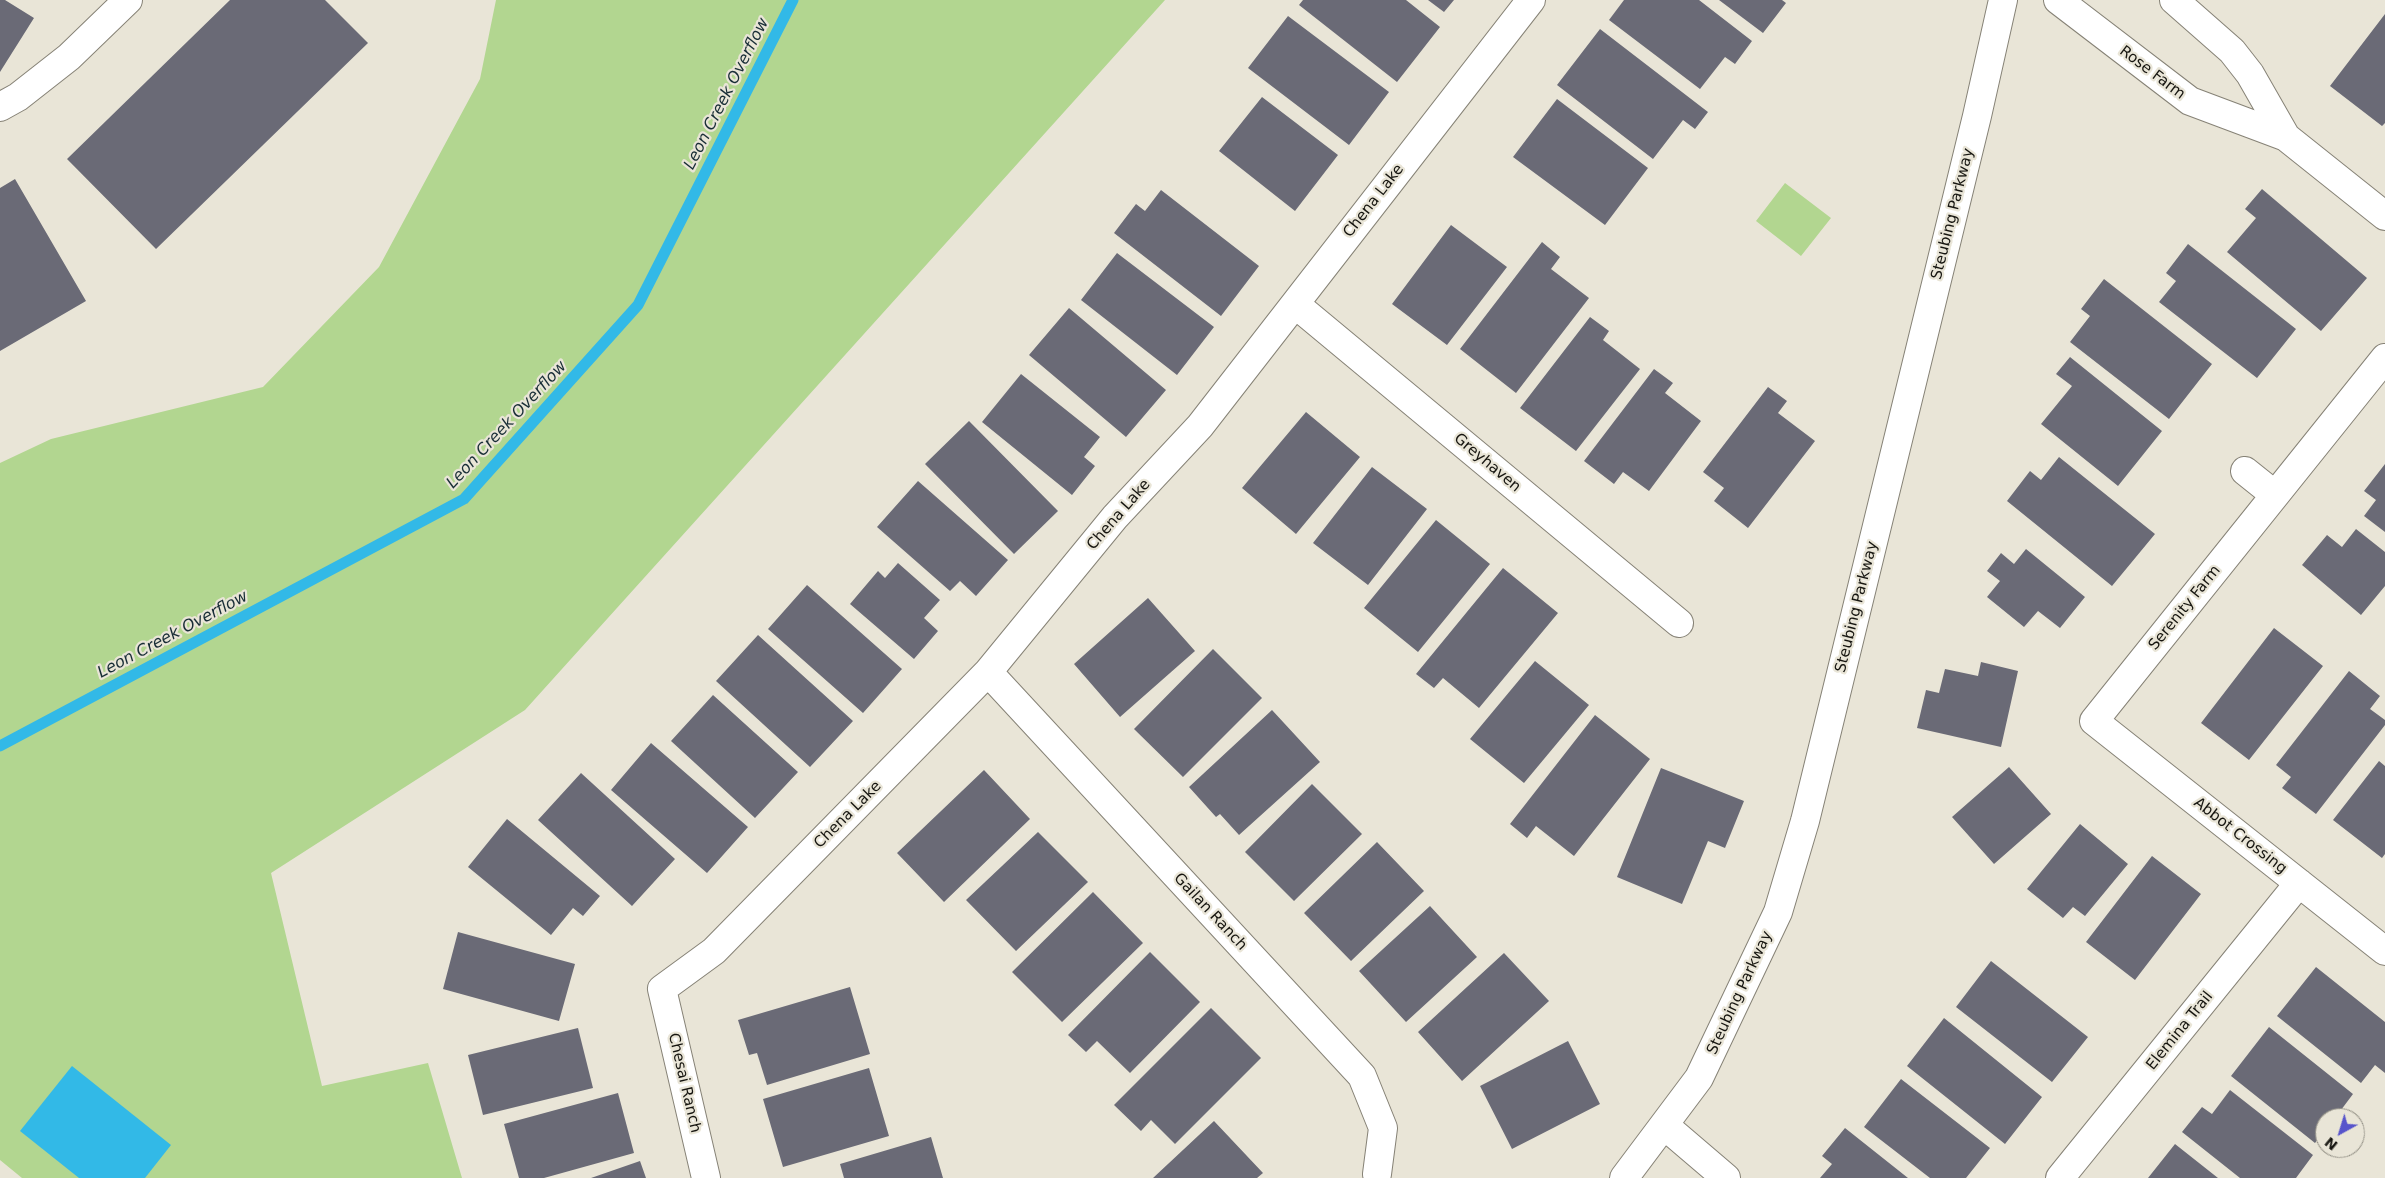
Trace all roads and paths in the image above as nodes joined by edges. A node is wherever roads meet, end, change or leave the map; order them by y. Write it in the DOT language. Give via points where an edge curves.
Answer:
graph roads {
  1 [pos="128,0"];
  2 [pos="1531,0"];
  3 [pos="2003,0"];
  4 [pos="2058,0"];
  5 [pos="2174,0"];
  6 [pos="0,107"];
  7 [pos="2286,137"];
  8 [pos="2385,216"];
  9 [pos="1295,304"];
  10 [pos="2385,358"];
  11 [pos="2245,471"];
  12 [pos="2275,495"];
  13 [pos="1678,622"];
  14 [pos="988,672"];
  15 [pos="2094,721"];
  16 [pos="2299,883"];
  17 [pos="2385,952"];
  18 [pos="662,989"];
  19 [pos="1664,1125"];
  20 [pos="1377,1174"];
  21 [pos="706,1178"];
  22 [pos="1624,1178"];
  23 [pos="1726,1178"];
  24 [pos="2060,1178"];
  1 -- 6 [label="street" via="69,57"];
  2 -- 9 [label="street, Chena Lake"];
  3 -- 19 [label="street, Steubing Parkway" via="1805,821 1781,903 1699,1078"];
  4 -- 7 [label="street, Rose Farm" via="2190,101"];
  5 -- 7 [label="street, Rose Farm" via="2232,51 2250,74"];
  7 -- 8 [label="street, Rose Farm"];
  9 -- 13 [label="street, Greyhaven"];
  9 -- 14 [label="street, Chena Lake" via="1200,426 1115,517"];
  10 -- 12 [label="street, Serenity Farm"];
  11 -- 12 [label="street"];
  12 -- 15 [label="street, Serenity Farm"];
  14 -- 18 [label="street, Chena Lake" via="714,950"];
  14 -- 20 [label="street, Gailan Ranch" via="1362,1076 1383,1128"];
  15 -- 16 [label="street, Abbot Crossing"];
  16 -- 17 [label="street, Abbot Crossing"];
  16 -- 24 [label="street, Elemina Trail"];
  18 -- 21 [label="street, Chesai Ranch"];
  19 -- 22 [label="street, Steubing Parkway"];
  19 -- 23 [label="street"];
}
